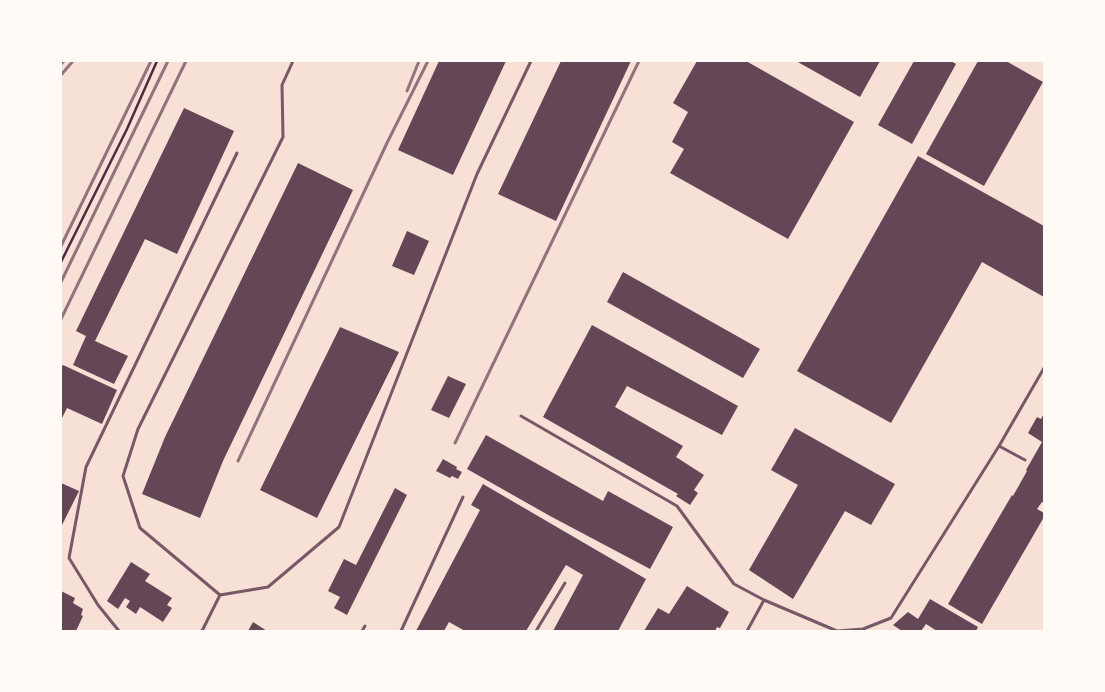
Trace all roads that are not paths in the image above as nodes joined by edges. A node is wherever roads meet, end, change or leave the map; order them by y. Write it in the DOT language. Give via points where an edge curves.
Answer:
graph roads {
  1 [pos="293,61"];
  2 [pos="531,61"];
  3 [pos="237,153"];
  4 [pos="1044,368"];
  5 [pos="521,416"];
  6 [pos="999,446"];
  7 [pos="1025,460"];
  8 [pos="463,497"];
  9 [pos="565,583"];
  10 [pos="220,595"];
  11 [pos="764,600"];
  12 [pos="365,626"];
  13 [pos="119,631"];
  14 [pos="202,631"];
  15 [pos="362,631"];
  16 [pos="401,631"];
  17 [pos="536,631"];
  18 [pos="747,631"];
  1 -- 10 [label="lane" via="282,86 283,137 138,429 123,476 140,528"];
  2 -- 10 [label="lane" via="477,174 339,527 268,587"];
  3 -- 13 [label="lane" via="86,467 69,558 98,605"];
  4 -- 6 [label="lane"];
  5 -- 11 [label="lane" via="677,506 734,584"];
  6 -- 7 [label="lane"];
  6 -- 11 [label="lane" via="891,618 864,629 837,631"];
  8 -- 16 [label="lane"];
  9 -- 17 [label="lane"];
  10 -- 14 [label="lane"];
  11 -- 18 [label="lane"];
  12 -- 15 [label="lane"];
}
